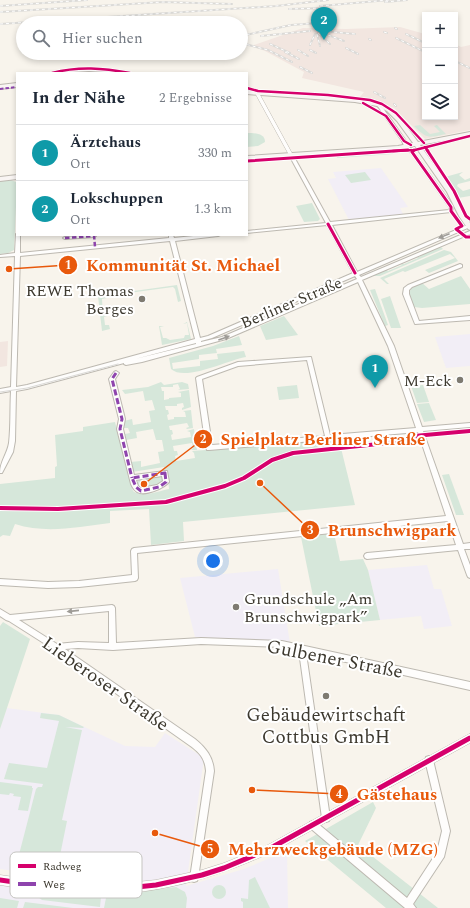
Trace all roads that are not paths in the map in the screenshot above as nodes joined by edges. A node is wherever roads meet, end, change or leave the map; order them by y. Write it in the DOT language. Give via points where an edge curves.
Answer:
graph roads {
  1 [pos="63,72"];
  2 [pos="111,72"];
  3 [pos="16,85"];
  4 [pos="0,87"];
  5 [pos="248,92"];
  6 [pos="258,93"];
  7 [pos="379,105"];
  8 [pos="470,134"];
  9 [pos="418,144"];
  10 [pos="406,147"];
  11 [pos="291,155"];
  12 [pos="248,158"];
  13 [pos="16,177"];
  14 [pos="0,179"];
  15 [pos="442,180"];
  16 [pos="432,181"];
  17 [pos="328,224"];
  18 [pos="470,228"];
  19 [pos="248,232"];
  20 [pos="18,236"];
  21 [pos="84,236"];
  22 [pos="94,236"];
  23 [pos="194,236"];
  24 [pos="171,237"];
  25 [pos="65,238"];
  26 [pos="95,247"];
  27 [pos="18,254"];
  28 [pos="0,256"];
  29 [pos="460,266"];
  30 [pos="357,276"];
  31 [pos="470,318"];
  32 [pos="199,343"];
  33 [pos="116,373"];
  34 [pos="14,389"];
  35 [pos="0,391"];
  36 [pos="470,425"];
  37 [pos="420,429"];
  38 [pos="328,437"];
  39 [pos="0,471"];
  40 [pos="132,478"];
  41 [pos="451,518"];
  42 [pos="470,546"];
  43 [pos="460,547"];
  44 [pos="367,556"];
  45 [pos="470,575"];
  46 [pos="0,582"];
  47 [pos="0,612"];
  48 [pos="8,618"];
  49 [pos="56,647"];
  50 [pos="113,647"];
  51 [pos="302,649"];
  52 [pos="470,686"];
  53 [pos="470,738"];
  54 [pos="429,760"];
  55 [pos="326,818"];
  56 [pos="313,825"];
  57 [pos="194,878"];
  58 [pos="0,880"];
  59 [pos="10,881"];
  60 [pos="142,887"];
  61 [pos="410,906"];
  1 -- 2 [label="main road" via="88,69"];
  3 -- 4 [label="main road"];
  5 -- 6 [label="main road"];
  6 -- 7 [label="main road" via="355,100"];
  6 -- 11 [label="street"];
  7 -- 9 [label="main road" via="395,115"];
  7 -- 10 [label="street"];
  8 -- 9 [label="main road"];
  9 -- 10 [label="main road"];
  9 -- 15 [label="main road"];
  10 -- 11 [label="main road"];
  10 -- 16 [label="street"];
  11 -- 12 [label="main road"];
  11 -- 17 [label="street"];
  13 -- 14 [label="main road"];
  15 -- 16 [label="street"];
  15 -- 18 [label="main road"];
  16 -- 17 [label="street" via="451,207 451,211"];
  17 -- 19 [label="street"];
  17 -- 30 [label="street"];
  18 -- 30 [label="street, Berliner Straße"];
  20 -- 27 [label="street"];
  21 -- 25 [label="street"];
  22 -- 26 [label="street"];
  23 -- 24 [label="street"];
  24 -- 26 [label="street"];
  24 -- 32 [label="street"];
  26 -- 27 [label="street"];
  27 -- 28 [label="street"];
  27 -- 34 [label="street"];
  29 -- 31 [label="street" via="410,286 406,289 406,294 417,323"];
  30 -- 32 [label="street, Berliner Straße"];
  30 -- 37 [label="street" via="391,346"];
  32 -- 34 [label="street, Berliner Straße" via="142,360 108,365"];
  33 -- 40 [label="street" via="112,379 122,419 120,429"];
  34 -- 35 [label="street, Berliner Straße"];
  34 -- 39 [label="street" via="12,442"];
  36 -- 37 [label="street"];
  37 -- 38 [label="street"];
  37 -- 41 [label="street"];
  38 -- 38 [label="street" via="309,358 242,364 199,378 209,448"];
  40 -- 40 [label="street" via="165,473 166,482 159,488 141,490"];
  41 -- 43 [label="street"];
  41 -- 46 [label="street" via="134,551 135,578 48,585"];
  42 -- 43 [label="street"];
  43 -- 44 [label="street"];
  43 -- 45 [label="street"];
  47 -- 48 [label="street, Lieberoser Straße"];
  48 -- 49 [label="street, Lieberoser Straße"];
  50 -- 48 [label="street, one-way" via="112,608"];
  49 -- 50 [label="street, Gulbener Straße"];
  49 -- 57 [label="street, Lieberoser Straße" via="206,753 210,771"];
  50 -- 51 [label="street, Gulbener Straße" via="201,641 282,644"];
  51 -- 52 [label="street, Gulbener Straße"];
  51 -- 55 [label="street"];
  53 -- 54 [label="street"];
  54 -- 55 [label="street"];
  54 -- 61 [label="street" via="446,832 442,854"];
  55 -- 56 [label="street"];
  56 -- 57 [label="street" via="248,859"];
  56 -- 61 [label="street"];
  57 -- 60 [label="street"];
  58 -- 59 [label="street"];
}
